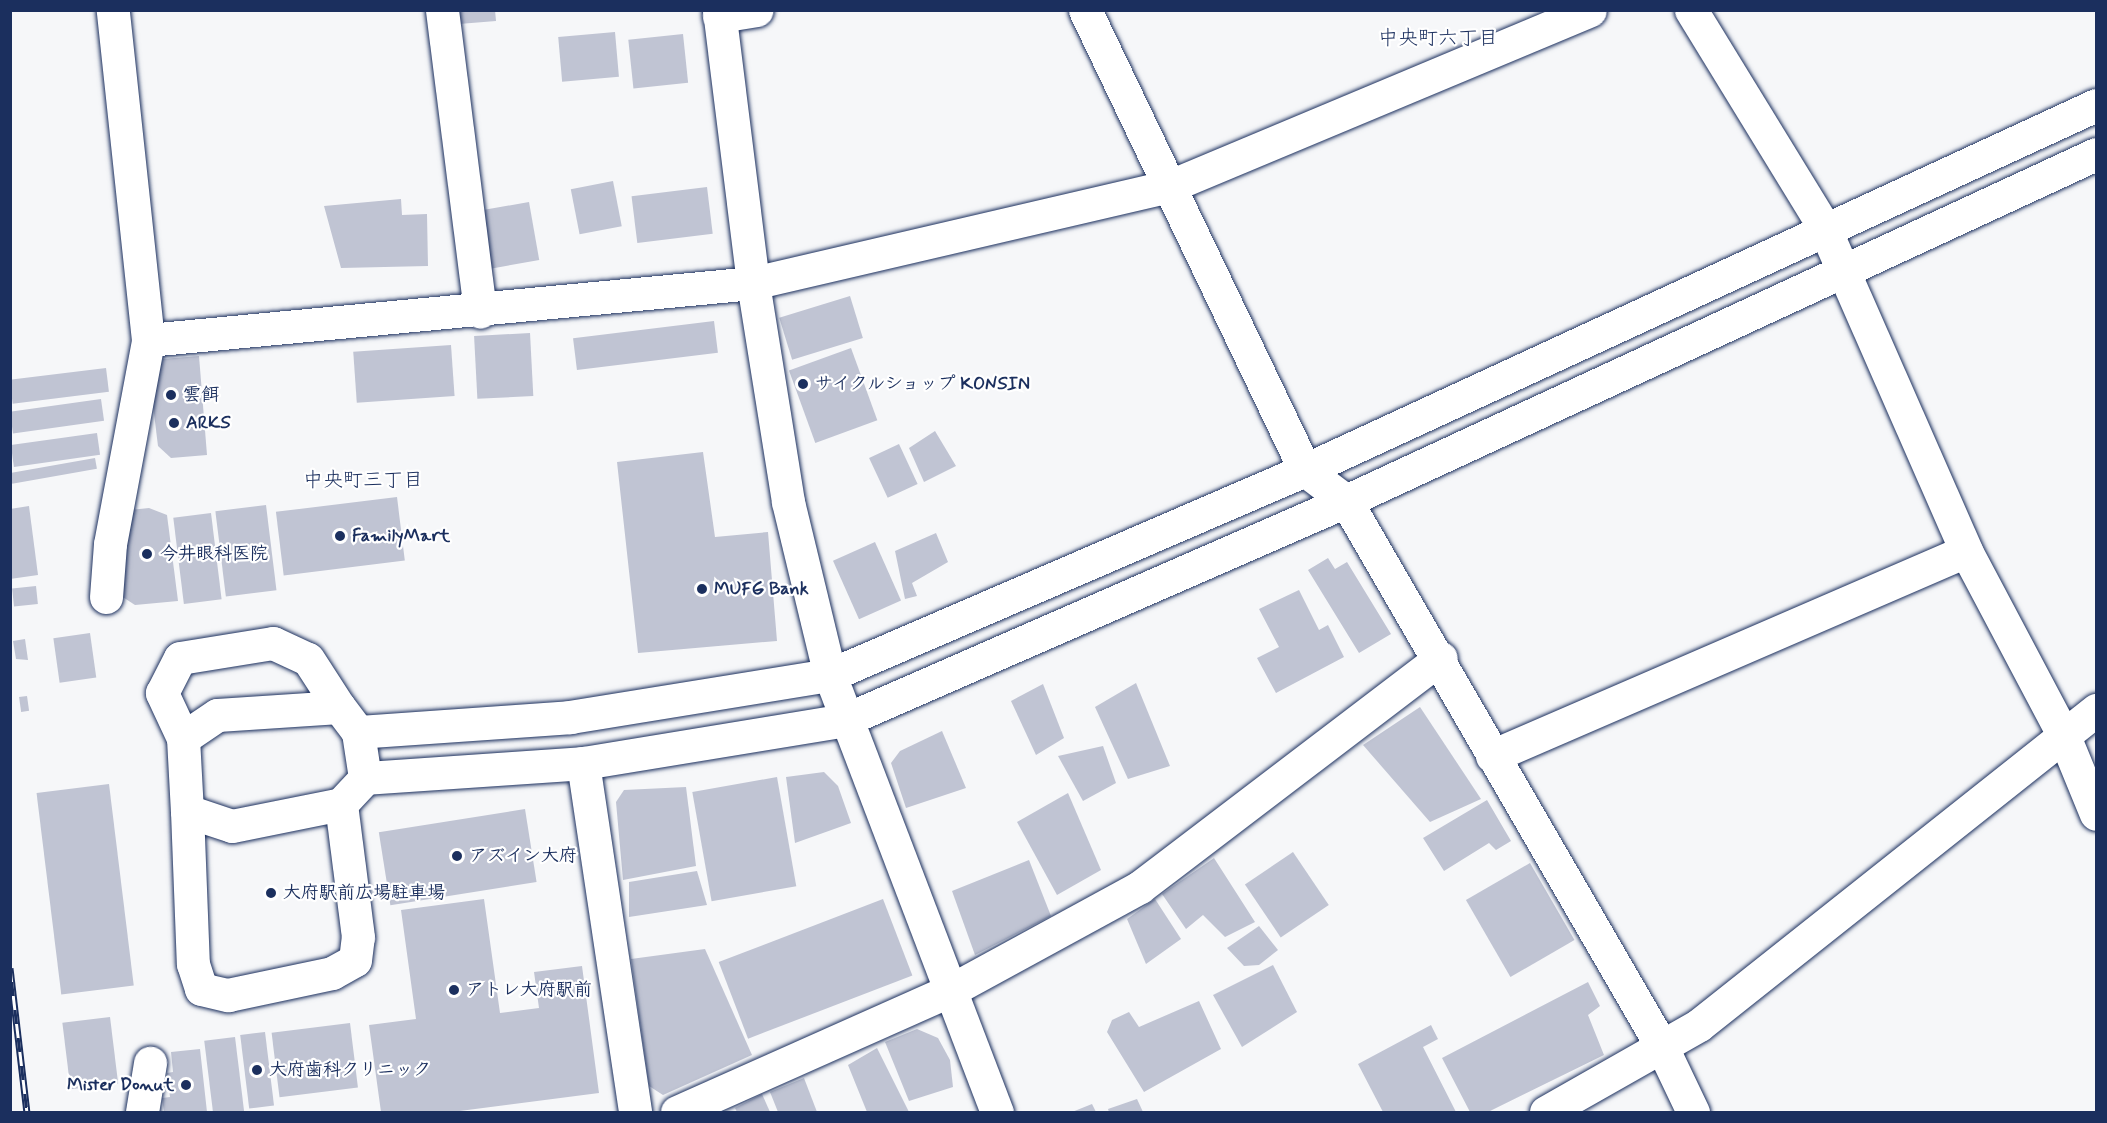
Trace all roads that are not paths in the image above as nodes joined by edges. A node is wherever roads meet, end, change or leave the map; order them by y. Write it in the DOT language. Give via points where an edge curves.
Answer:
graph roads {
  1 [pos="114,10"];
  2 [pos="442,10"];
  3 [pos="757,10"];
  4 [pos="1086,10"];
  5 [pos="1590,10"];
  6 [pos="1691,10"];
  7 [pos="719,13"];
  8 [pos="2097,105"];
  9 [pos="2097,154"];
  10 [pos="1170,186"];
  11 [pos="1824,227"];
  12 [pos="1843,269"];
  13 [pos="753,283"];
  14 [pos="480,312"];
  15 [pos="147,340"];
  16 [pos="1305,470"];
  17 [pos="1346,501"];
  18 [pos="1966,551"];
  19 [pos="106,597"];
  20 [pos="1440,658"];
  21 [pos="830,675"];
  22 [pos="339,706"];
  23 [pos="2097,710"];
  24 [pos="845,720"];
  25 [pos="358,732"];
  26 [pos="2064,736"];
  27 [pos="183,738"];
  28 [pos="1492,756"];
  29 [pos="583,764"];
  30 [pos="365,778"];
  31 [pos="341,804"];
  32 [pos="187,812"];
  33 [pos="2097,814"];
  34 [pos="951,990"];
  35 [pos="1662,1047"];
  36 [pos="150,1063"];
  37 [pos="686,1111"];
  38 [pos="142,1113"];
  39 [pos="635,1113"];
  40 [pos="997,1113"];
  41 [pos="1546,1113"];
  42 [pos="1693,1113"];
  1 -- 15 [label="street"];
  2 -- 14 [label="street"];
  3 -- 7 [label="street"];
  4 -- 10 [label="street"];
  5 -- 10 [label="street"];
  6 -- 11 [label="street"];
  7 -- 13 [label="street"];
  8 -- 11 [label="street" via="1921,190"];
  9 -- 12 [label="street"];
  10 -- 13 [label="street"];
  10 -- 16 [label="street"];
  11 -- 12 [label="street"];
  11 -- 16 [label="street"];
  12 -- 17 [label="street"];
  12 -- 18 [label="street"];
  13 -- 14 [label="street"];
  13 -- 21 [label="street" via="788,502"];
  14 -- 15 [label="street"];
  15 -- 19 [label="street" via="110,544"];
  16 -- 17 [label="street"];
  16 -- 21 [label="street"];
  17 -- 20 [label="street"];
  17 -- 24 [label="street"];
  18 -- 26 [label="street"];
  18 -- 28 [label="street"];
  20 -- 28 [label="street"];
  20 -- 34 [label="street" via="1185,857"];
  21 -- 24 [label="street"];
  21 -- 25 [label="street" via="570,717"];
  22 -- 25 [label="street"];
  22 -- 27 [label="street" via="217,715"];
  22 -- 27 [label="street" via="309,659 273,643 180,658 162,693"];
  23 -- 26 [label="street"];
  24 -- 29 [label="street"];
  24 -- 34 [label="street"];
  25 -- 30 [label="street"];
  26 -- 33 [label="street"];
  26 -- 35 [label="street" via="1699,1025"];
  27 -- 32 [label="street"];
  28 -- 35 [label="street"];
  29 -- 30 [label="street"];
  29 -- 39 [label="street"];
  30 -- 31 [label="street"];
  31 -- 32 [label="street" via="232,826"];
  31 -- 32 [label="street" via="358,937 355,960 332,973 228,995 201,989 194,964"];
  34 -- 37 [label="street"];
  34 -- 40 [label="street"];
  35 -- 41 [label="street"];
  35 -- 42 [label="street"];
  36 -- 38 [label="street"];
}
